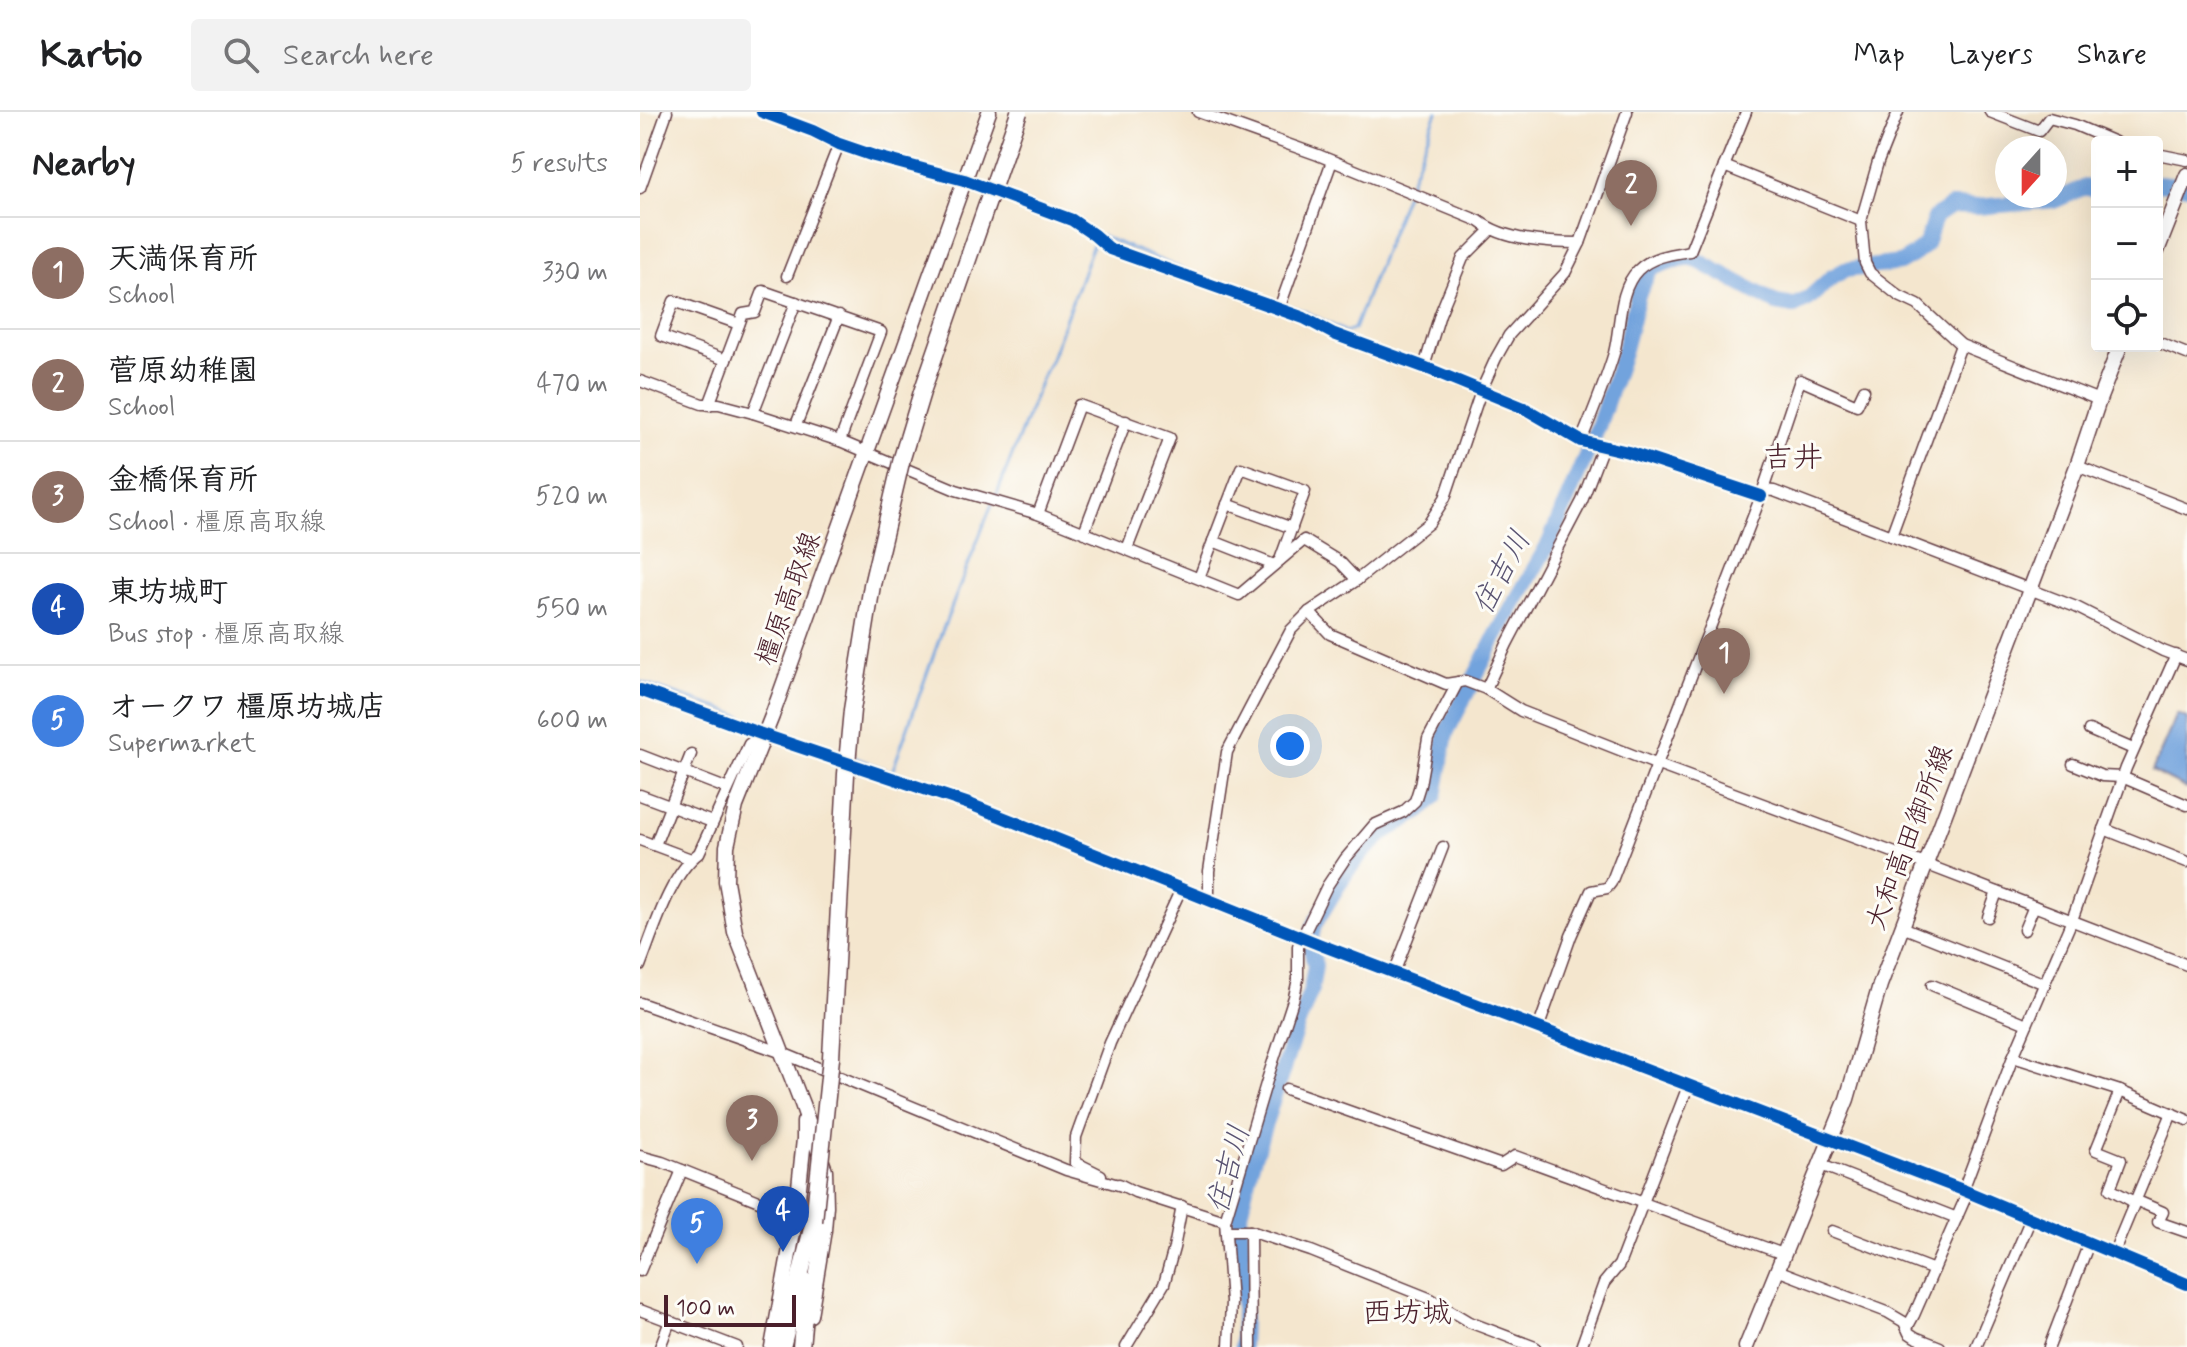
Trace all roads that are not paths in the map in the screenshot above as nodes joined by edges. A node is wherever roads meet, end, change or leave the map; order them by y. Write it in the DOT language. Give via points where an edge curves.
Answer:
graph roads {
  1 [pos="667,112"];
  2 [pos="762,112"];
  3 [pos="989,112"];
  4 [pos="1019,112"];
  5 [pos="1198,112"];
  6 [pos="1627,112"];
  7 [pos="1746,112"];
  8 [pos="1898,112"];
  9 [pos="1990,112"];
  10 [pos="2101,136"];
  11 [pos="839,144"];
  12 [pos="2163,155"];
  13 [pos="2187,160"];
  14 [pos="1332,161"];
  15 [pos="1724,166"];
  16 [pos="964,180"];
  17 [pos="2184,182"];
  18 [pos="640,188"];
  19 [pos="1861,221"];
  20 [pos="1491,230"];
  21 [pos="2163,236"];
  22 [pos="1580,243"];
  23 [pos="787,276"];
  24 [pos="796,302"];
  25 [pos="1280,305"];
  26 [pos="839,316"];
  27 [pos="739,324"];
  28 [pos="2163,344"];
  29 [pos="1961,345"];
  30 [pos="2118,352"];
  31 [pos="2187,354"];
  32 [pos="726,360"];
  33 [pos="1424,367"];
  34 [pos="640,381"];
  35 [pos="1864,390"];
  36 [pos="1481,391"];
  37 [pos="2099,400"];
  38 [pos="709,405"];
  39 [pos="753,413"];
  40 [pos="1126,421"];
  41 [pos="796,425"];
  42 [pos="840,441"];
  43 [pos="1581,441"];
  44 [pos="1603,446"];
  45 [pos="869,452"];
  46 [pos="2077,466"];
  47 [pos="1762,493"];
  48 [pos="1227,504"];
  49 [pos="2187,509"];
  50 [pos="1038,514"];
  51 [pos="1292,528"];
  52 [pos="1084,532"];
  53 [pos="1891,536"];
  54 [pos="1213,541"];
  55 [pos="1127,549"];
  56 [pos="1277,563"];
  57 [pos="1199,578"];
  58 [pos="1357,580"];
  59 [pos="2030,589"];
  60 [pos="1309,612"];
  61 [pos="2176,655"];
  62 [pos="2187,660"];
  63 [pos="1458,682"];
  64 [pos="1486,689"];
  65 [pos="640,690"];
  66 [pos="2089,730"];
  67 [pos="764,735"];
  68 [pos="2133,749"];
  69 [pos="691,754"];
  70 [pos="640,755"];
  71 [pos="2073,764"];
  72 [pos="1658,765"];
  73 [pos="684,772"];
  74 [pos="2122,777"];
  75 [pos="728,789"];
  76 [pos="640,795"];
  77 [pos="2187,805"];
  78 [pos="670,807"];
  79 [pos="712,822"];
  80 [pos="2104,829"];
  81 [pos="640,840"];
  82 [pos="655,845"];
  83 [pos="1443,847"];
  84 [pos="691,859"];
  85 [pos="2187,862"];
  86 [pos="1925,864"];
  87 [pos="1180,891"];
  88 [pos="1997,892"];
  89 [pos="1209,901"];
  90 [pos="2034,906"];
  91 [pos="1988,917"];
  92 [pos="2072,920"];
  93 [pos="1902,927"];
  94 [pos="2024,930"];
  95 [pos="1301,937"];
  96 [pos="2187,965"];
  97 [pos="640,966"];
  98 [pos="1394,973"];
  99 [pos="2045,984"];
  100 [pos="1932,985"];
  101 [pos="640,1004"];
  102 [pos="2027,1024"];
  103 [pos="1538,1029"];
  104 [pos="780,1052"];
  105 [pos="2013,1057"];
  106 [pos="1688,1086"];
  107 [pos="1286,1089"];
  108 [pos="2120,1091"];
  109 [pos="802,1104"];
  110 [pos="2172,1113"];
  111 [pos="2187,1120"];
  112 [pos="1832,1139"];
  113 [pos="640,1156"];
  114 [pos="1821,1165"];
  115 [pos="682,1170"];
  116 [pos="1122,1186"];
  117 [pos="1966,1191"];
  118 [pos="2135,1201"];
  119 [pos="1642,1202"];
  120 [pos="1182,1206"];
  121 [pos="796,1216"];
  122 [pos="1957,1218"];
  123 [pos="2031,1218"];
  124 [pos="814,1221"];
  125 [pos="1226,1226"];
  126 [pos="1250,1231"];
  127 [pos="1832,1231"];
  128 [pos="2187,1232"];
  129 [pos="2089,1243"];
  130 [pos="2114,1252"];
  131 [pos="1783,1254"];
  132 [pos="1777,1270"];
  133 [pos="1934,1270"];
  134 [pos="640,1271"];
  135 [pos="2187,1284"];
  136 [pos="640,1310"];
  137 [pos="670,1321"];
  138 [pos="1907,1328"];
  139 [pos="1933,1346"];
  140 [pos="660,1347"];
  141 [pos="737,1347"];
  142 [pos="772,1347"];
  143 [pos="782,1347"];
  144 [pos="802,1347"];
  145 [pos="1126,1347"];
  146 [pos="1229,1347"];
  147 [pos="1251,1347"];
  148 [pos="1535,1347"];
  149 [pos="1581,1347"];
  150 [pos="1746,1347"];
  151 [pos="1976,1347"];
  152 [pos="2049,1347"];
  1 -- 18 [label="street"];
  2 -- 11 [label="street"];
  3 -- 16 [label="main road, 橿原高取線"];
  4 -- 124 [label="highway, bridge" via="922,392 872,585 846,774 831,1058"];
  5 -- 14 [label="street"];
  6 -- 22 [label="street"];
  7 -- 15 [label="street"];
  8 -- 19 [label="street"];
  9 -- 10 [label="street" via="2039,131 2049,118"];
  11 -- 16 [label="street"];
  11 -- 23 [label="street"];
  12 -- 13 [label="street"];
  14 -- 20 [label="street"];
  14 -- 25 [label="street"];
  15 -- 19 [label="street"];
  15 -- 43 [label="street" via="1690,251 1657,257 1632,277 1615,350"];
  16 -- 25 [label="street" via="1072,220 1110,249"];
  16 -- 45 [label="main road, 橿原高取線"];
  17 -- 21 [label="main road"];
  19 -- 29 [label="street" via="1870,273 1918,305"];
  20 -- 22 [label="street" via="1549,243"];
  20 -- 33 [label="street" via="1463,258"];
  22 -- 36 [label="street" via="1565,273 1509,335"];
  24 -- 26 [label="street"];
  24 -- 27 [label="street" via="763,291 755,312 743,314"];
  24 -- 39 [label="street"];
  25 -- 33 [label="street" via="1334,334"];
  26 -- 41 [label="street"];
  26 -- 42 [label="street" via="881,332"];
  27 -- 32 [label="street"];
  27 -- 32 [label="street" via="674,301 661,336"];
  28 -- 31 [label="street"];
  29 -- 37 [label="street"];
  29 -- 53 [label="street"];
  30 -- 37 [label="main road, 大和高田御所線"];
  32 -- 38 [label="street"];
  33 -- 36 [label="street"];
  34 -- 38 [label="street"];
  35 -- 47 [label="street" via="1857,405 1800,380"];
  36 -- 43 [label="street" via="1524,408"];
  36 -- 58 [label="street" via="1445,498 1429,523"];
  37 -- 46 [label="main road, 大和高田御所線"];
  38 -- 39 [label="street"];
  39 -- 41 [label="street"];
  40 -- 50 [label="street" via="1079,405"];
  40 -- 52 [label="street"];
  40 -- 55 [label="street" via="1170,438"];
  41 -- 42 [label="street"];
  42 -- 45 [label="street"];
  43 -- 44 [label="street"];
  44 -- 47 [label="street"];
  44 -- 64 [label="street" via="1582,501"];
  45 -- 50 [label="street" via="956,490"];
  45 -- 67 [label="main road, 橿原高取線"];
  46 -- 49 [label="street"];
  46 -- 59 [label="main road, 大和高田御所線"];
  47 -- 53 [label="street" via="1774,491"];
  47 -- 72 [label="street"];
  48 -- 51 [label="street"];
  48 -- 51 [label="street" via="1241,468 1305,491"];
  48 -- 54 [label="street"];
  50 -- 52 [label="street"];
  51 -- 56 [label="street"];
  52 -- 55 [label="street"];
  53 -- 59 [label="street"];
  54 -- 56 [label="street"];
  54 -- 57 [label="street"];
  55 -- 57 [label="street"];
  56 -- 57 [label="street" via="1239,595"];
  56 -- 58 [label="street" via="1304,540 1340,562"];
  58 -- 60 [label="street"];
  59 -- 61 [label="street"];
  59 -- 86 [label="main road, 大和高田御所線"];
  60 -- 63 [label="street" via="1330,634 1446,684"];
  60 -- 89 [label="street" via="1291,630 1227,752"];
  61 -- 62 [label="street"];
  61 -- 68 [label="street"];
  63 -- 64 [label="street"];
  63 -- 95 [label="street" via="1428,739 1415,801 1374,825 1354,848"];
  64 -- 72 [label="street" via="1521,711"];
  65 -- 67 [label="street"];
  66 -- 68 [label="street"];
  67 -- 75 [label="street" via="749,744"];
  67 -- 87 [label="street" via="972,805"];
  67 -- 104 [label="main road, 橿原高取線" via="736,806 725,863 735,932"];
  68 -- 74 [label="street"];
  69 -- 73 [label="street"];
  70 -- 73 [label="street"];
  71 -- 74 [label="street" via="2102,776"];
  72 -- 86 [label="street"];
  72 -- 103 [label="street" via="1611,883 1591,891"];
  73 -- 75 [label="street"];
  73 -- 78 [label="street"];
  74 -- 77 [label="street"];
  74 -- 80 [label="street"];
  75 -- 79 [label="street"];
  76 -- 78 [label="street"];
  78 -- 79 [label="street"];
  78 -- 82 [label="street"];
  79 -- 84 [label="street"];
  80 -- 85 [label="street"];
  80 -- 92 [label="street"];
  81 -- 82 [label="street"];
  82 -- 84 [label="street"];
  83 -- 98 [label="street"];
  84 -- 97 [label="street" via="674,882"];
  86 -- 88 [label="street"];
  86 -- 93 [label="main road, 大和高田御所線"];
  87 -- 89 [label="street"];
  87 -- 116 [label="street" via="1110,1043 1076,1137 1075,1162"];
  88 -- 90 [label="street"];
  88 -- 91 [label="street"];
  89 -- 95 [label="street"];
  90 -- 92 [label="street"];
  90 -- 94 [label="street"];
  92 -- 96 [label="street"];
  92 -- 99 [label="street"];
  93 -- 99 [label="street"];
  93 -- 112 [label="main road, 大和高田御所線"];
  95 -- 98 [label="street"];
  95 -- 125 [label="street" via="1294,997"];
  98 -- 103 [label="street"];
  99 -- 102 [label="street"];
  100 -- 102 [label="street"];
  101 -- 104 [label="street"];
  102 -- 105 [label="street"];
  103 -- 106 [label="street"];
  104 -- 109 [label="main road, 橿原高取線"];
  104 -- 116 [label="street" via="1066,1170"];
  105 -- 108 [label="street"];
  105 -- 117 [label="street"];
  106 -- 112 [label="street"];
  106 -- 119 [label="street"];
  107 -- 119 [label="street" via="1501,1165 1515,1156"];
  108 -- 110 [label="street"];
  108 -- 118 [label="street" via="2096,1150 2121,1160 2110,1189"];
  109 -- 121 [label="main road, 橿原高取線"];
  109 -- 144 [label="main road, 橿原高取線" via="826,1186 818,1277"];
  110 -- 111 [label="street"];
  110 -- 118 [label="street"];
  112 -- 114 [label="main road, 大和高田御所線"];
  112 -- 117 [label="street"];
  113 -- 115 [label="street"];
  114 -- 122 [label="street"];
  114 -- 131 [label="main road, 大和高田御所線"];
  115 -- 121 [label="street"];
  115 -- 134 [label="street"];
  116 -- 120 [label="street"];
  117 -- 122 [label="street"];
  117 -- 123 [label="street"];
  118 -- 128 [label="street" via="2163,1212 2158,1222"];
  118 -- 130 [label="street"];
  119 -- 131 [label="street"];
  119 -- 149 [label="street"];
  120 -- 125 [label="street"];
  120 -- 145 [label="street" via="1164,1284"];
  121 -- 142 [label="main road, 橿原高取線"];
  122 -- 133 [label="street"];
  123 -- 129 [label="street"];
  123 -- 151 [label="street"];
  124 -- 143 [label="highway"];
  124 -- 144 [label="highway"];
  125 -- 126 [label="street"];
  125 -- 146 [label="street"];
  126 -- 147 [label="street"];
  126 -- 148 [label="street" via="1431,1299 1469,1322"];
  127 -- 133 [label="street"];
  129 -- 130 [label="street"];
  129 -- 152 [label="street"];
  130 -- 135 [label="street"];
  131 -- 132 [label="main road, 大和高田御所線"];
  132 -- 138 [label="street" via="1887,1312"];
  132 -- 150 [label="main road, 大和高田御所線"];
  133 -- 138 [label="street"];
  136 -- 137 [label="street"];
  137 -- 140 [label="street"];
  137 -- 141 [label="street"];
  138 -- 139 [label="street"];
}
